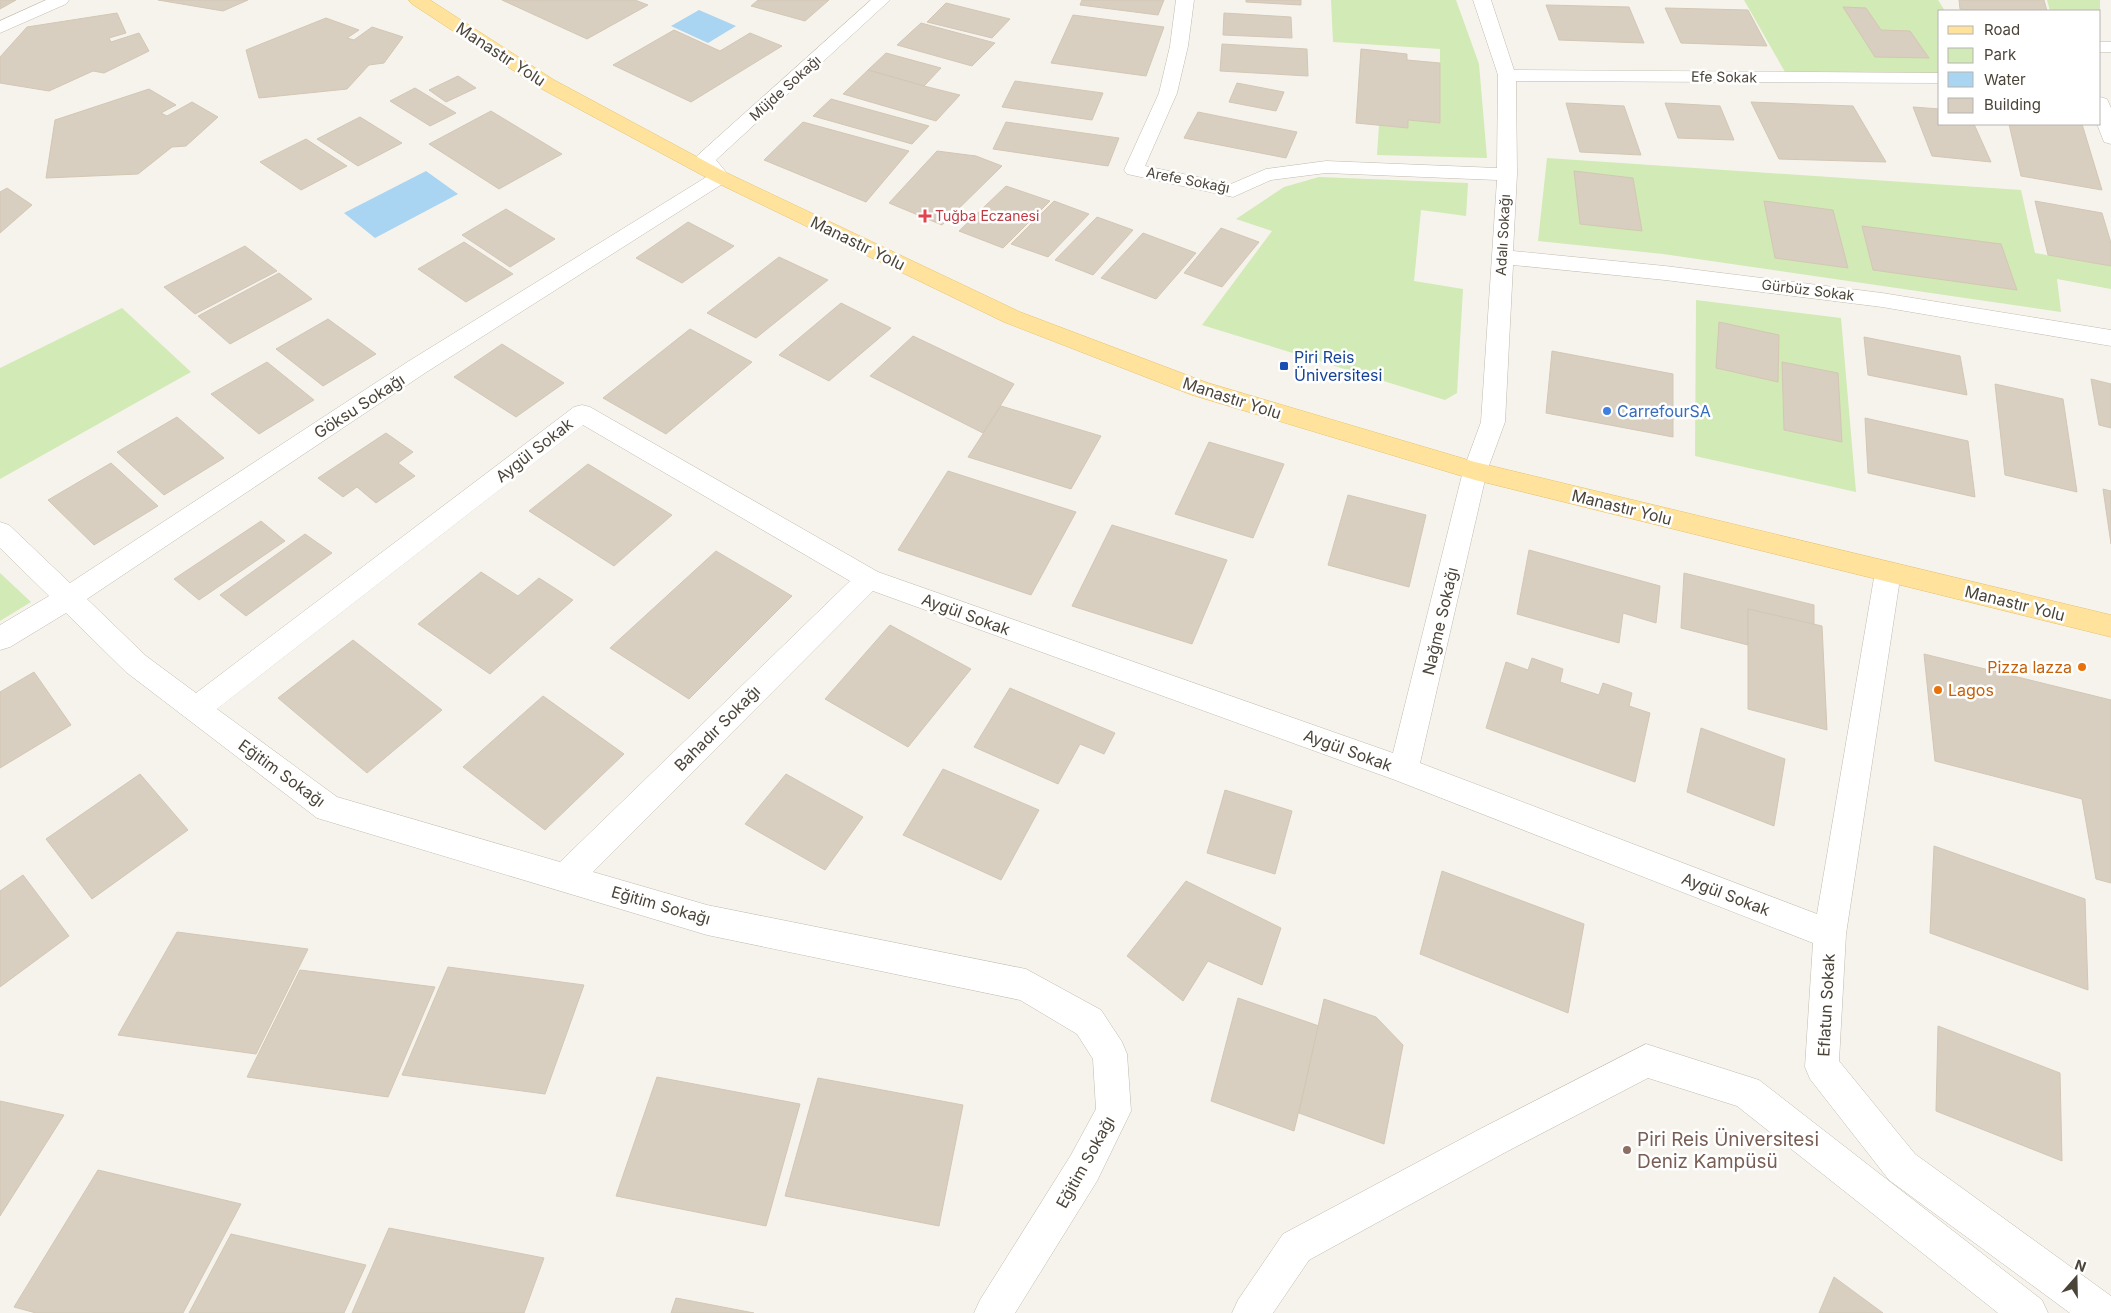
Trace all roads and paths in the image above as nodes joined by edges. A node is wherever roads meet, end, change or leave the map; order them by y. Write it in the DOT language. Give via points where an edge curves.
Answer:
graph roads {
  1 [pos="60,0"];
  2 [pos="418,0"];
  3 [pos="881,0"];
  4 [pos="1185,0"];
  5 [pos="1482,0"];
  6 [pos="0,28"];
  7 [pos="1507,75"];
  8 [pos="1938,78"];
  9 [pos="2101,106"];
  10 [pos="2111,138"];
  11 [pos="1507,174"];
  12 [pos="720,177"];
  13 [pos="1502,257"];
  14 [pos="2111,338"];
  15 [pos="1475,471"];
  16 [pos="0,532"];
  17 [pos="1888,572"];
  18 [pos="869,579"];
  19 [pos="68,598"];
  20 [pos="2111,626"];
  21 [pos="0,639"];
  22 [pos="196,709"];
  23 [pos="1404,770"];
  24 [pos="566,878"];
  25 [pos="1830,934"];
  26 [pos="993,1313"];
  27 [pos="1251,1313"];
  28 [pos="2029,1313"];
  29 [pos="2102,1313"];
  1 -- 6 [label="street"];
  2 -- 12 [label="main road, Manastır Yolu" via="547,84"];
  3 -- 12 [label="street, Müjde Sokağı" via="705,159"];
  4 -- 11 [label="street, Arefe Sokağı" via="1168,93 1134,170 1233,191 1266,175 1326,167"];
  5 -- 7 [label="street, Adalı Sokağı"];
  7 -- 8 [label="street, Efe Sokak"];
  7 -- 11 [label="street, Adalı Sokağı"];
  9 -- 10 [label="street"];
  11 -- 13 [label="street, Adalı Sokağı"];
  12 -- 15 [label="main road, Manastır Yolu" via="1021,320 1200,390"];
  12 -- 19 [label="street, Göksu Sokağı" via="417,367"];
  13 -- 14 [label="street, Gürbüz Sokak" via="1882,300"];
  13 -- 15 [label="street, Adalı Sokağı" via="1493,422"];
  15 -- 17 [label="main road, Manastır Yolu"];
  15 -- 23 [label="street, Nağme Sokağı"];
  16 -- 19 [label="street, Eğitim Sokağı"];
  17 -- 20 [label="main road, Manastır Yolu"];
  17 -- 25 [label="street, Eflatun Sokak"];
  18 -- 22 [label="street, Aygül Sokak" via="582,413"];
  18 -- 23 [label="street, Aygül Sokak"];
  18 -- 24 [label="street, Bahadır Sokağı"];
  19 -- 21 [label="street, Göksu Sokağı"];
  19 -- 22 [label="street, Eğitim Sokağı" via="136,664"];
  22 -- 24 [label="street, Eğitim Sokağı" via="328,808"];
  23 -- 25 [label="street, Aygül Sokak"];
  24 -- 26 [label="street, Eğitim Sokağı" via="707,920 1026,986 1089,1022 1110,1054 1114,1111 1084,1168"];
  25 -- 29 [label="street, Eflatun Sokak" via="1822,1067 1902,1167"];
  27 -- 28 [label="street" via="1296,1247 1492,1140 1646,1061 1747,1092"];
}
